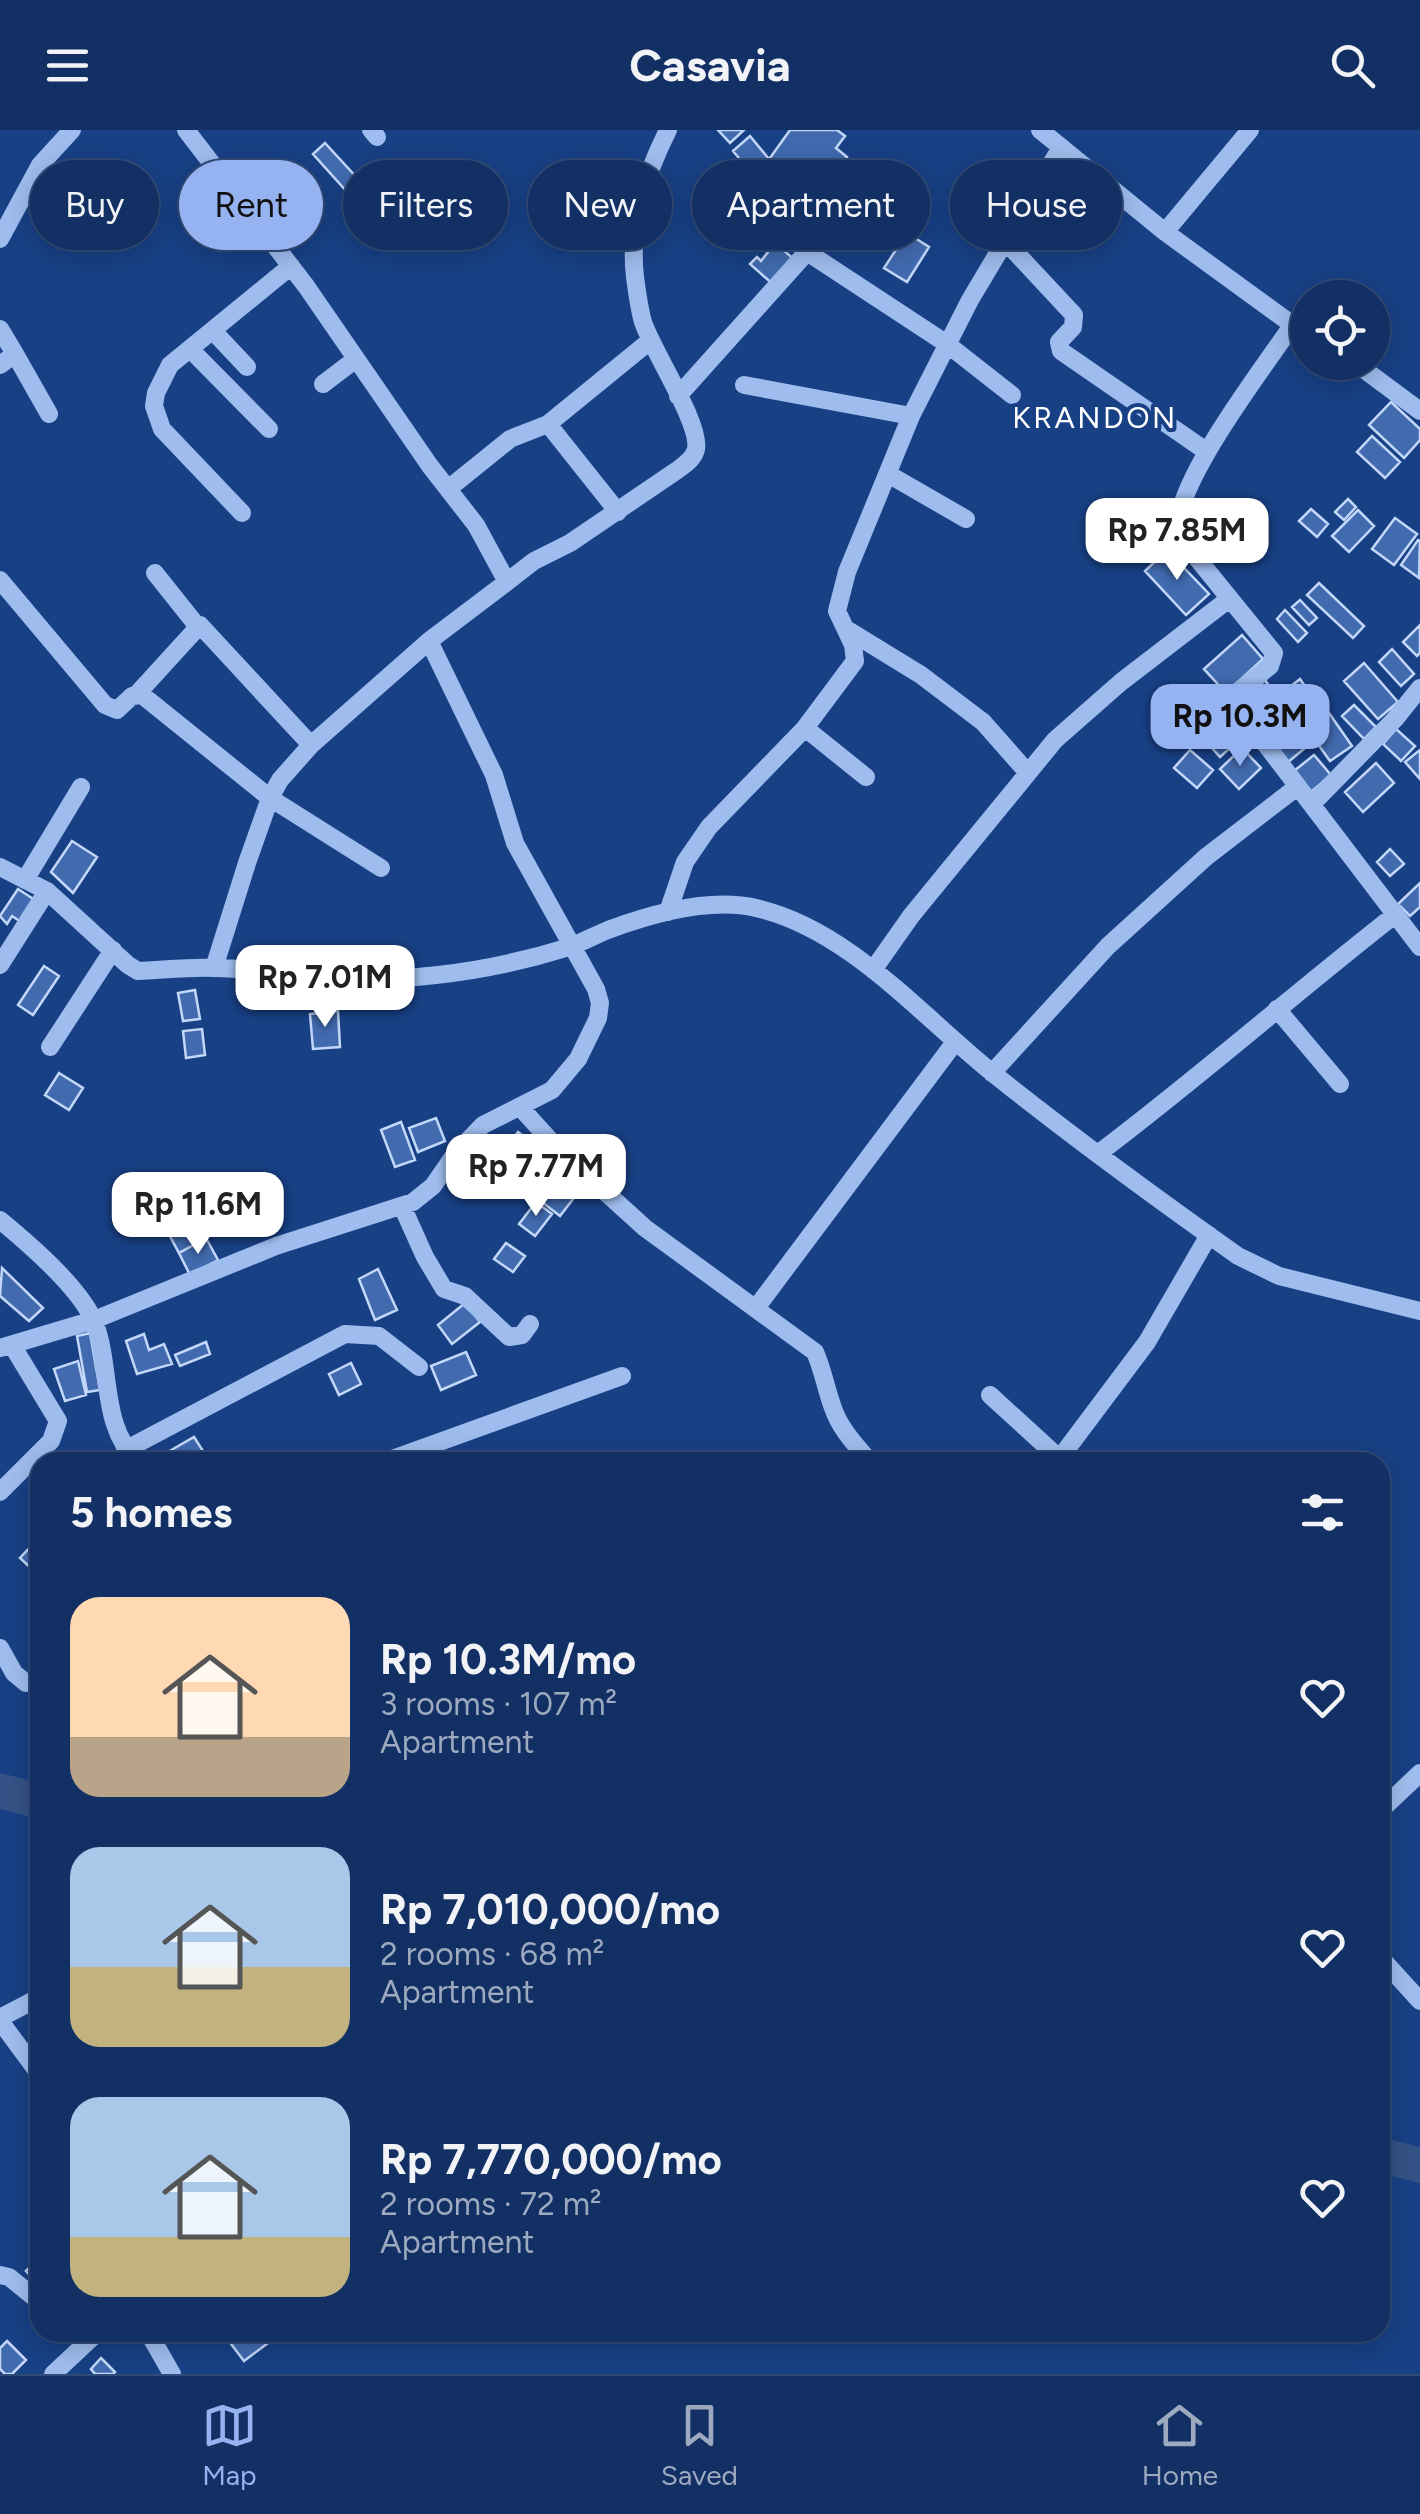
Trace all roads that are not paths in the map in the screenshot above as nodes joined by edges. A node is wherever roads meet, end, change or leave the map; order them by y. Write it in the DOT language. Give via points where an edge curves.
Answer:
graph roads {
  1 [pos="72,130"];
  2 [pos="186,130"];
  3 [pos="668,130"];
  4 [pos="1040,130"];
  5 [pos="1250,130"];
  6 [pos="1060,149"];
  7 [pos="1053,160"];
  8 [pos="1165,232"];
  9 [pos="0,239"];
  10 [pos="1000,250"];
  11 [pos="1013,250"];
  12 [pos="807,252"];
  13 [pos="290,266"];
  14 [pos="1290,325"];
  15 [pos="0,329"];
  16 [pos="214,332"];
  17 [pos="652,340"];
  18 [pos="947,344"];
  19 [pos="1290,345"];
  20 [pos="190,350"];
  21 [pos="356,359"];
  22 [pos="7,360"];
  23 [pos="246,367"];
  24 [pos="1378,380"];
  25 [pos="323,384"];
  26 [pos="744,385"];
  27 [pos="1012,394"];
  28 [pos="678,396"];
  29 [pos="1420,411"];
  30 [pos="49,414"];
  31 [pos="912,416"];
  32 [pos="548,424"];
  33 [pos="269,429"];
  34 [pos="1206,451"];
  35 [pos="888,474"];
  36 [pos="448,489"];
  37 [pos="618,512"];
  38 [pos="242,513"];
  39 [pos="966,520"];
  40 [pos="155,573"];
  41 [pos="507,582"];
  42 [pos="3,592"];
  43 [pos="1229,599"];
  44 [pos="198,626"];
  45 [pos="842,626"];
  46 [pos="429,641"];
  47 [pos="1420,688"];
  48 [pos="136,694"];
  49 [pos="805,728"];
  50 [pos="311,745"];
  51 [pos="1028,773"];
  52 [pos="866,777"];
  53 [pos="81,787"];
  54 [pos="1297,787"];
  55 [pos="270,798"];
  56 [pos="1312,804"];
  57 [pos="0,867"];
  58 [pos="381,868"];
  59 [pos="24,880"];
  60 [pos="47,892"];
  61 [pos="668,912"];
  62 [pos="1396,914"];
  63 [pos="571,946"];
  64 [pos="1420,947"];
  65 [pos="112,950"];
  66 [pos="0,965"];
  67 [pos="214,968"];
  68 [pos="873,970"];
  69 [pos="1277,1010"];
  70 [pos="955,1042"];
  71 [pos="50,1047"];
  72 [pos="992,1073"];
  73 [pos="1340,1084"];
  74 [pos="520,1107"];
  75 [pos="1099,1153"];
  76 [pos="402,1206"];
  77 [pos="0,1220"];
  78 [pos="1208,1235"];
  79 [pos="756,1308"];
  80 [pos="1420,1311"];
  81 [pos="94,1320"];
  82 [pos="530,1324"];
  83 [pos="6,1346"];
  84 [pos="419,1366"];
  85 [pos="622,1376"];
  86 [pos="990,1395"];
  87 [pos="39,1452"];
  88 [pos="130,1452"];
  89 [pos="139,1452"];
  90 [pos="412,1452"];
  91 [pos="862,1452"];
  92 [pos="1049,1452"];
  93 [pos="1065,1452"];
  94 [pos="30,1461"];
  95 [pos="0,1492"];
  96 [pos="0,1648"];
  97 [pos="26,1683"];
  98 [pos="1420,1773"];
  99 [pos="1390,1802"];
  100 [pos="1390,1966"];
  101 [pos="1416,1989"];
  102 [pos="30,2003"];
  103 [pos="0,2020"];
  104 [pos="30,2061"];
  105 [pos="0,2275"];
  106 [pos="30,2294"];
  107 [pos="83,2342"];
  108 [pos="154,2342"];
  109 [pos="54,2374"];
  110 [pos="172,2374"];
  1 -- 9 [label="street" via="40,165"];
  2 -- 13 [label="street"];
  3 -- 17 [label="street" via="646,174 633,250"];
  4 -- 6 [label="street"];
  5 -- 8 [label="street"];
  6 -- 7 [label="street"];
  6 -- 8 [label="street"];
  8 -- 14 [label="street"];
  10 -- 18 [label="street"];
  11 -- 34 [label="street" via="1074,315 1061,350"];
  12 -- 18 [label="street"];
  12 -- 28 [label="street"];
  13 -- 16 [label="street"];
  13 -- 21 [label="street"];
  15 -- 22 [label="street"];
  16 -- 20 [label="street"];
  16 -- 23 [label="street"];
  17 -- 28 [label="street"];
  17 -- 32 [label="street"];
  18 -- 27 [label="street"];
  18 -- 31 [label="street"];
  19 -- 34 [label="street"];
  20 -- 33 [label="street"];
  20 -- 38 [label="street" via="162,380 156,418"];
  21 -- 25 [label="street"];
  21 -- 36 [label="street"];
  22 -- 30 [label="street"];
  24 -- 29 [label="street"];
  26 -- 31 [label="street"];
  28 -- 37 [label="street" via="696,439 692,459"];
  31 -- 35 [label="street"];
  32 -- 36 [label="street" via="510,439"];
  32 -- 37 [label="street"];
  34 -- 43 [label="street" via="1177,529"];
  35 -- 39 [label="street"];
  35 -- 45 [label="street" via="847,572 837,610"];
  36 -- 41 [label="street"];
  37 -- 41 [label="street"];
  40 -- 44 [label="street"];
  41 -- 46 [label="street"];
  42 -- 48 [label="street" via="105,705 117,710"];
  43 -- 51 [label="street" via="1097,703"];
  43 -- 54 [label="street" via="1274,653 1270,666 1236,693 1235,704"];
  44 -- 48 [label="street"];
  44 -- 50 [label="street"];
  45 -- 49 [label="street" via="854,661"];
  45 -- 51 [label="street" via="983,722"];
  46 -- 50 [label="street"];
  46 -- 63 [label="street" via="494,776 515,843"];
  47 -- 56 [label="street"];
  48 -- 55 [label="street"];
  49 -- 52 [label="street"];
  49 -- 61 [label="street" via="709,826 685,862"];
  50 -- 55 [label="street"];
  51 -- 68 [label="street"];
  53 -- 59 [label="street"];
  54 -- 56 [label="street"];
  54 -- 72 [label="street" via="1206,857 1108,946"];
  55 -- 58 [label="street"];
  55 -- 67 [label="street"];
  56 -- 62 [label="street"];
  57 -- 59 [label="street"];
  59 -- 60 [label="street"];
  60 -- 65 [label="street"];
  60 -- 66 [label="street"];
  61 -- 63 [label="street"];
  61 -- 68 [label="street" via="719,905 782,915"];
  62 -- 64 [label="street"];
  62 -- 69 [label="street"];
  63 -- 67 [label="street" via="506,966 428,975 344,979"];
  63 -- 74 [label="street" via="596,989 598,1018 578,1059 552,1090"];
  65 -- 67 [label="street" via="138,971"];
  65 -- 71 [label="street"];
  68 -- 70 [label="street"];
  69 -- 73 [label="street"];
  69 -- 75 [label="street"];
  70 -- 72 [label="street"];
  70 -- 79 [label="street"];
  72 -- 75 [label="street"];
  74 -- 76 [label="street" via="484,1125 433,1186"];
  74 -- 79 [label="street" via="645,1228"];
  75 -- 78 [label="street"];
  76 -- 81 [label="street" via="276,1246"];
  76 -- 82 [label="street" via="444,1289 465,1296 509,1337 522,1335"];
  77 -- 81 [label="street"];
  78 -- 80 [label="street" via="1279,1276"];
  78 -- 93 [label="street" via="1147,1342"];
  79 -- 91 [label="street" via="815,1352 843,1430"];
  81 -- 83 [label="street"];
  81 -- 88 [label="street" via="112,1423"];
  83 -- 87 [label="street" via="58,1421"];
  84 -- 89 [label="street" via="379,1336 345,1334"];
  85 -- 90 [label="street"];
  86 -- 92 [label="street"];
  94 -- 95 [label="street"];
  96 -- 97 [label="street"];
  98 -- 99 [label="street"];
  100 -- 101 [label="street"];
  102 -- 103 [label="street"];
  103 -- 104 [label="street"];
  105 -- 106 [label="street"];
  107 -- 109 [label="street"];
  108 -- 110 [label="street"];
}
